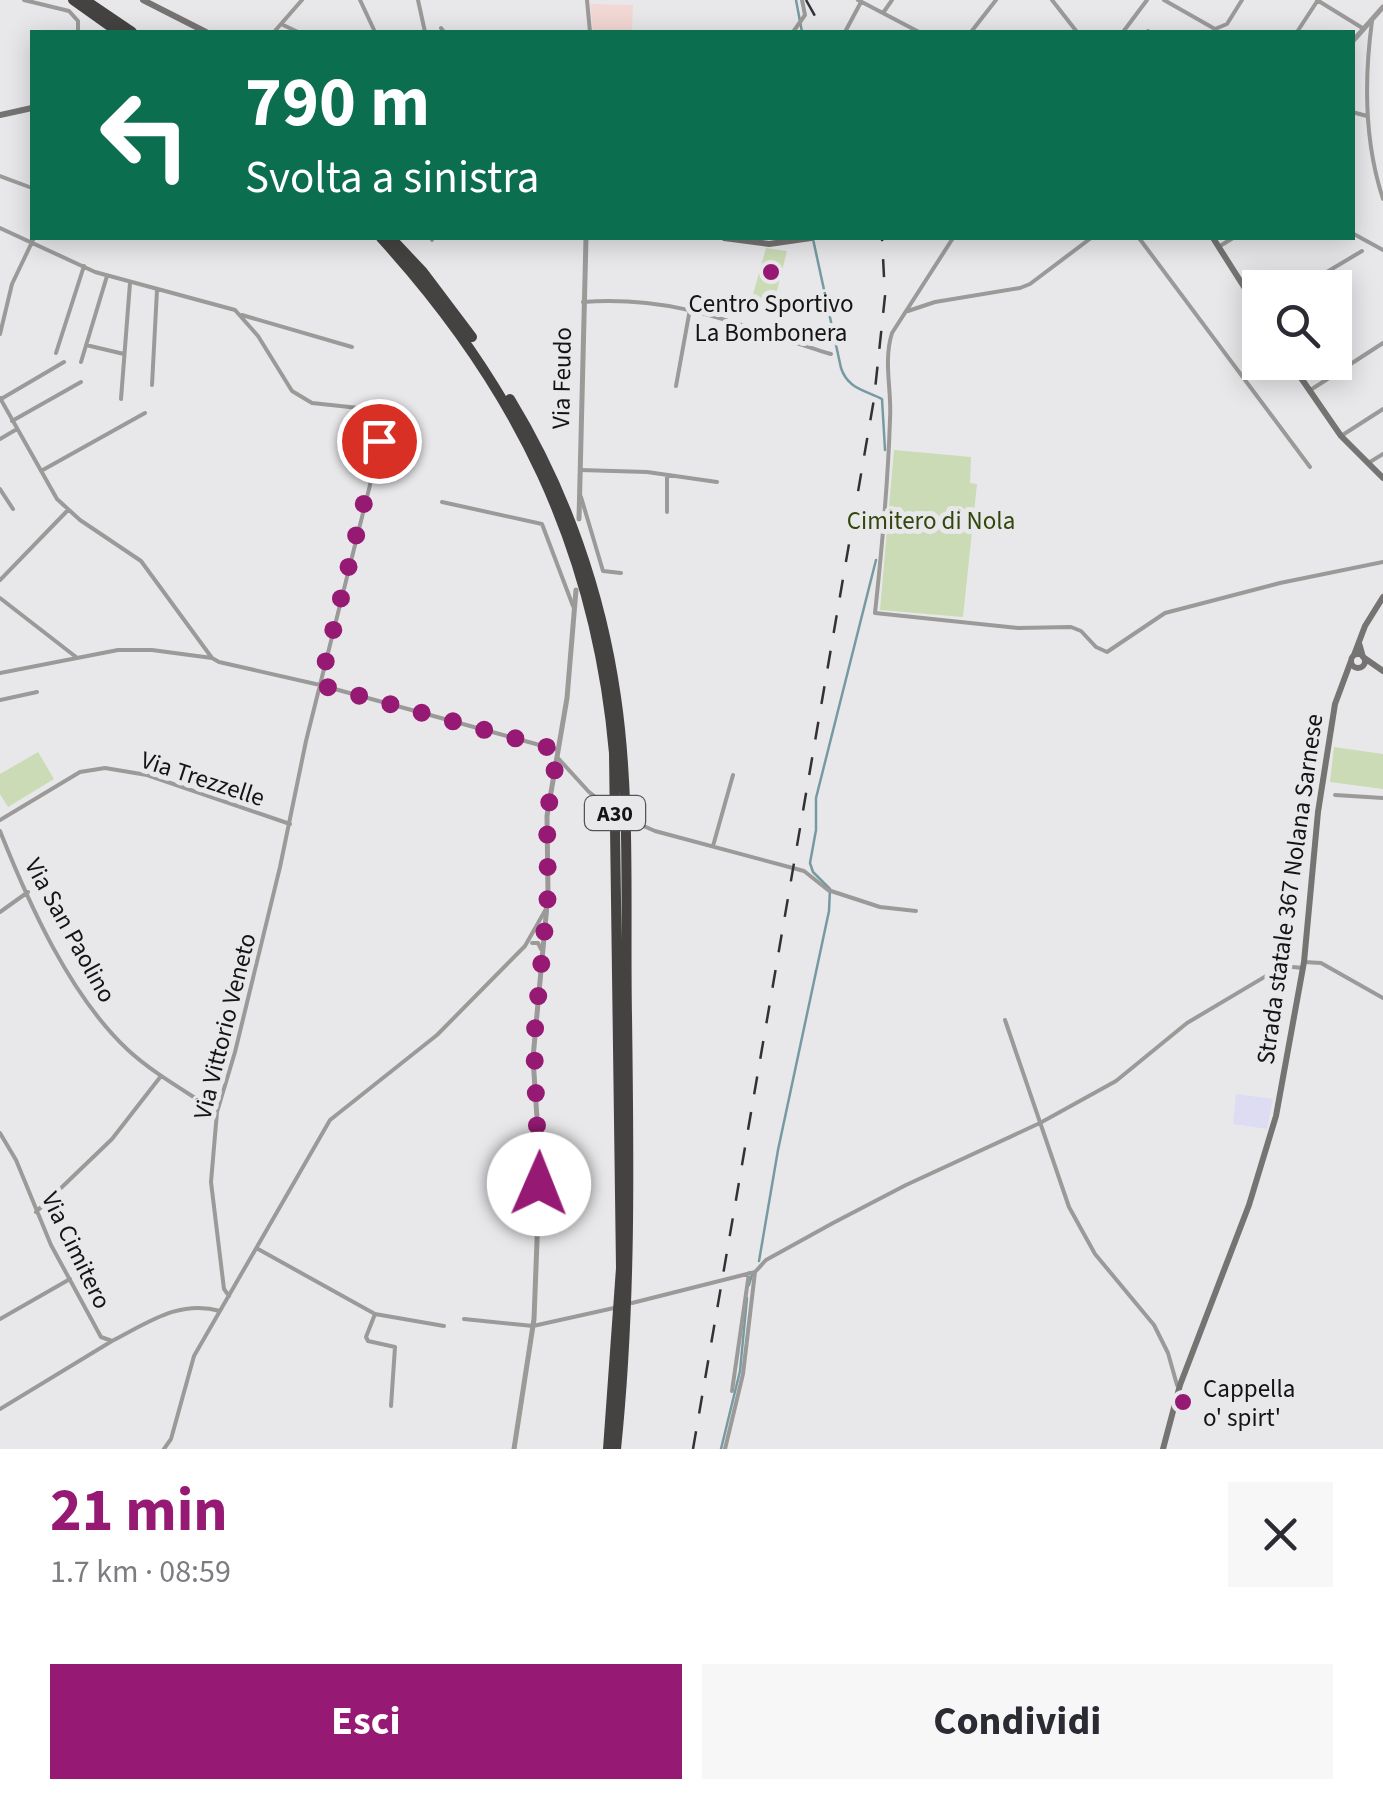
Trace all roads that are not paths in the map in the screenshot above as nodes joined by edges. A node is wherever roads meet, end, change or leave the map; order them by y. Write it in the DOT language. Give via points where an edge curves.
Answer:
graph roads {
  1 [pos="24,0"];
  2 [pos="72,0"];
  3 [pos="86,0"];
  4 [pos="302,0"];
  5 [pos="360,0"];
  6 [pos="418,0"];
  7 [pos="586,0"];
  8 [pos="802,0"];
  9 [pos="892,0"];
  10 [pos="996,0"];
  11 [pos="1052,0"];
  12 [pos="1147,0"];
  13 [pos="1164,0"];
  14 [pos="1242,0"];
  15 [pos="1317,0"];
  16 [pos="144,1"];
  17 [pos="860,1"];
  18 [pos="1327,2"];
  19 [pos="1383,7"];
  20 [pos="883,14"];
  21 [pos="1372,20"];
  22 [pos="281,24"];
  23 [pos="1364,29"];
  24 [pos="79,30"];
  25 [pos="115,30"];
  26 [pos="129,30"];
  27 [pos="202,30"];
  28 [pos="276,30"];
  29 [pos="294,30"];
  30 [pos="374,30"];
  31 [pos="425,30"];
  32 [pos="590,30"];
  33 [pos="795,30"];
  34 [pos="846,30"];
  35 [pos="915,30"];
  36 [pos="973,30"];
  37 [pos="1075,30"];
  38 [pos="1125,30"];
  39 [pos="1297,30"];
  40 [pos="1355,39"];
  41 [pos="30,108"];
  42 [pos="1355,113"];
  43 [pos="0,115"];
  44 [pos="1368,116"];
  45 [pos="1383,168"];
  46 [pos="1373,169"];
  47 [pos="0,176"];
  48 [pos="30,187"];
  49 [pos="1383,199"];
  50 [pos="0,228"];
  51 [pos="1355,235"];
  52 [pos="30,239"];
  53 [pos="34,240"];
  54 [pos="383,240"];
  55 [pos="393,240"];
  56 [pos="586,240"];
  57 [pos="749,240"];
  58 [pos="795,240"];
  59 [pos="952,240"];
  60 [pos="1088,240"];
  61 [pos="1140,240"];
  62 [pos="1214,240"];
  63 [pos="1230,240"];
  64 [pos="1219,246"];
  65 [pos="1383,250"];
  66 [pos="1362,251"];
  67 [pos="84,266"];
  68 [pos="1330,270"];
  69 [pos="107,276"];
  70 [pos="130,282"];
  71 [pos="1242,282"];
  72 [pos="157,290"];
  73 [pos="583,302"];
  74 [pos="690,309"];
  75 [pos="908,311"];
  76 [pos="241,314"];
  77 [pos="0,334"];
  78 [pos="1383,343"];
  79 [pos="86,346"];
  80 [pos="352,347"];
  81 [pos="56,353"];
  82 [pos="124,354"];
  83 [pos="830,354"];
  84 [pos="64,362"];
  85 [pos="81,362"];
  86 [pos="1301,380"];
  87 [pos="81,382"];
  88 [pos="152,385"];
  89 [pos="676,386"];
  90 [pos="1308,392"];
  91 [pos="0,398"];
  92 [pos="120,399"];
  93 [pos="1383,408"];
  94 [pos="145,413"];
  95 [pos="12,421"];
  96 [pos="17,429"];
  97 [pos="1341,436"];
  98 [pos="0,439"];
  99 [pos="1383,454"];
  100 [pos="1368,464"];
  101 [pos="1310,468"];
  102 [pos="580,470"];
  103 [pos="41,471"];
  104 [pos="666,475"];
  105 [pos="1383,478"];
  106 [pos="717,482"];
  107 [pos="0,489"];
  108 [pos="580,493"];
  109 [pos="442,502"];
  110 [pos="13,509"];
  111 [pos="68,510"];
  112 [pos="666,512"];
  113 [pos="579,520"];
  114 [pos="1383,562"];
  115 [pos="621,573"];
  116 [pos="0,580"];
  117 [pos="576,590"];
  118 [pos="0,598"];
  119 [pos="1383,598"];
  120 [pos="575,610"];
  121 [pos="76,657"];
  122 [pos="1356,657"];
  123 [pos="212,658"];
  124 [pos="1358,667"];
  125 [pos="1381,670"];
  126 [pos="0,673"];
  127 [pos="1345,676"];
  128 [pos="320,685"];
  129 [pos="37,692"];
  130 [pos="0,700"];
  131 [pos="558,753"];
  132 [pos="733,774"];
  133 [pos="1335,795"];
  134 [pos="1383,798"];
  135 [pos="612,809"];
  136 [pos="0,820"];
  137 [pos="630,820"];
  138 [pos="290,824"];
  139 [pos="0,831"];
  140 [pos="713,846"];
  141 [pos="28,892"];
  142 [pos="547,907"];
  143 [pos="916,911"];
  144 [pos="0,912"];
  145 [pos="543,936"];
  146 [pos="532,942"];
  147 [pos="525,946"];
  148 [pos="542,948"];
  149 [pos="1303,965"];
  150 [pos="1383,998"];
  151 [pos="1004,1020"];
  152 [pos="162,1075"];
  153 [pos="217,1112"];
  154 [pos="1040,1123"];
  155 [pos="0,1133"];
  156 [pos="36,1212"];
  157 [pos="258,1249"];
  158 [pos="752,1272"];
  159 [pos="70,1279"];
  160 [pos="228,1298"];
  161 [pos="632,1302"];
  162 [pos="204,1308"];
  163 [pos="614,1308"];
  164 [pos="220,1311"];
  165 [pos="375,1314"];
  166 [pos="0,1319"];
  167 [pos="464,1319"];
  168 [pos="211,1326"];
  169 [pos="444,1326"];
  170 [pos="534,1326"];
  171 [pos="112,1340"];
  172 [pos="1178,1389"];
  173 [pos="732,1391"];
  174 [pos="391,1406"];
  175 [pos="0,1408"];
  176 [pos="172,1439"];
  177 [pos="164,1449"];
  178 [pos="172,1449"];
  179 [pos="514,1449"];
  180 [pos="608,1449"];
  181 [pos="616,1449"];
  182 [pos="725,1449"];
  183 [pos="1163,1449"];
  1 -- 24 [label="street" via="69,11"];
  2 -- 25 [label="highway"];
  3 -- 26 [label="highway"];
  4 -- 22 [label="street"];
  5 -- 30 [label="street"];
  6 -- 31 [label="street"];
  7 -- 32 [label="street"];
  8 -- 33 [label="street" via="804,18"];
  9 -- 20 [label="street"];
  10 -- 36 [label="street"];
  11 -- 37 [label="street"];
  12 -- 38 [label="street"];
  13 -- 14 [label="street" via="1215,28 1227,24"];
  15 -- 18 [label="street"];
  15 -- 39 [label="street"];
  16 -- 27 [label="main road"];
  17 -- 20 [label="street"];
  17 -- 34 [label="street"];
  18 -- 23 [label="street"];
  19 -- 21 [label="street"];
  20 -- 35 [label="street"];
  21 -- 23 [label="street"];
  21 -- 44 [label="street"];
  22 -- 28 [label="street"];
  22 -- 29 [label="street"];
  23 -- 40 [label="street"];
  41 -- 43 [label="main road"];
  42 -- 44 [label="street"];
  44 -- 46 [label="street"];
  45 -- 46 [label="street"];
  46 -- 49 [label="street"];
  47 -- 48 [label="street"];
  50 -- 52 [label="street"];
  51 -- 65 [label="street"];
  53 -- 67 [label="street"];
  53 -- 77 [label="street" via="16,273"];
  54 -- 180 [label="highway, A30" via="459,329 525,440 576,559 609,700 621,1268"];
  55 -- 181 [label="highway, A30" via="464,324 533,436 583,556 611,667 622,754 629,1251"];
  56 -- 73 [label="street, Via Feudo"];
  57 -- 58 [label="main road"];
  59 -- 75 [label="street"];
  60 -- 75 [label="street" via="1020,288"];
  61 -- 101 [label="street"];
  62 -- 64 [label="main road"];
  63 -- 64 [label="street"];
  64 -- 71 [label="main road"];
  66 -- 68 [label="street"];
  67 -- 69 [label="street"];
  67 -- 81 [label="street"];
  69 -- 70 [label="street"];
  69 -- 79 [label="street"];
  70 -- 72 [label="street"];
  70 -- 82 [label="street"];
  72 -- 76 [label="street"];
  72 -- 88 [label="street"];
  73 -- 74 [label="street" via="634,300"];
  73 -- 102 [label="street, Via Feudo"];
  74 -- 83 [label="street"];
  74 -- 89 [label="street"];
  75 -- 114 [label="street" via="889,343 887,496 875,613 1071,627 1107,652 1166,614"];
  76 -- 80 [label="street"];
  76 -- 128 [label="street, Via Vittorio Veneto" via="292,391 312,403 359,408 378,435"];
  78 -- 90 [label="street"];
  79 -- 82 [label="street"];
  79 -- 85 [label="street"];
  82 -- 92 [label="street"];
  84 -- 91 [label="street"];
  86 -- 90 [label="main road"];
  87 -- 95 [label="street"];
  90 -- 97 [label="main road"];
  91 -- 95 [label="street"];
  93 -- 97 [label="street"];
  94 -- 103 [label="street"];
  95 -- 96 [label="street"];
  96 -- 98 [label="street"];
  96 -- 103 [label="street"];
  97 -- 100 [label="main road"];
  99 -- 100 [label="street"];
  100 -- 105 [label="main road"];
  102 -- 104 [label="street"];
  102 -- 108 [label="street, Via Feudo"];
  103 -- 111 [label="street"];
  104 -- 106 [label="street"];
  104 -- 112 [label="street"];
  107 -- 110 [label="street"];
  108 -- 113 [label="street, Via Feudo"];
  108 -- 115 [label="street" via="602,571"];
  109 -- 120 [label="street" via="542,524"];
  111 -- 116 [label="street"];
  111 -- 123 [label="street" via="141,561"];
  117 -- 120 [label="street"];
  118 -- 121 [label="street"];
  119 -- 122 [label="main road, Strada statale 367 Nolana Sarnese"];
  120 -- 131 [label="street"];
  121 -- 123 [label="street" via="136,649"];
  121 -- 126 [label="street"];
  122 -- 124 [label="main road"];
  122 -- 125 [label="main road"];
  122 -- 127 [label="main road, Strada statale 367 Nolana Sarnese"];
  123 -- 128 [label="street"];
  124 -- 125 [label="main road"];
  124 -- 127 [label="main road"];
  127 -- 149 [label="main road, Strada statale 367 Nolana Sarnese" via="1318,812"];
  128 -- 131 [label="street"];
  128 -- 138 [label="street, Via Vittorio Veneto"];
  129 -- 130 [label="street"];
  131 -- 135 [label="street"];
  131 -- 142 [label="street" via="547,816"];
  132 -- 140 [label="street"];
  133 -- 134 [label="street"];
  136 -- 138 [label="street, Via Trezzelle" via="80,772 105,768"];
  137 -- 140 [label="street"];
  138 -- 153 [label="street, Via Vittorio Veneto"];
  139 -- 141 [label="street, Via San Paolino"];
  140 -- 143 [label="street" via="804,871 831,891 880,907"];
  141 -- 144 [label="street"];
  141 -- 152 [label="street, Via San Paolino" via="87,1004"];
  142 -- 145 [label="street"];
  142 -- 147 [label="street"];
  145 -- 146 [label="street"];
  145 -- 148 [label="street"];
  146 -- 147 [label="street"];
  146 -- 148 [label="street"];
  147 -- 157 [label="street" via="438,1035 330,1120"];
  148 -- 170 [label="street" via="533,1058 540,1156"];
  149 -- 150 [label="street" via="1321,963"];
  149 -- 154 [label="street" via="1282,966 1188,1023 1116,1081"];
  149 -- 172 [label="main road, Strada statale 367 Nolana Sarnese" via="1262,1165"];
  151 -- 154 [label="street"];
  152 -- 153 [label="street, Via San Paolino"];
  152 -- 156 [label="street" via="112,1139"];
  153 -- 160 [label="street, Via Vittorio Veneto" via="211,1182"];
  154 -- 158 [label="street" via="906,1184"];
  154 -- 172 [label="street" via="1085,1240 1154,1325"];
  155 -- 156 [label="street, Via Cimitero"];
  156 -- 159 [label="street, Via Cimitero"];
  157 -- 160 [label="street"];
  157 -- 165 [label="street"];
  158 -- 161 [label="street"];
  158 -- 173 [label="street"];
  158 -- 182 [label="street" via="743,1374"];
  159 -- 166 [label="street"];
  159 -- 171 [label="street, Via Cimitero" via="101,1337"];
  160 -- 162 [label="street, Via Cimitero"];
  160 -- 164 [label="street"];
  162 -- 164 [label="street, Via Cimitero"];
  162 -- 168 [label="street"];
  162 -- 171 [label="street, Via Cimitero" via="162,1314"];
  163 -- 170 [label="street"];
  164 -- 168 [label="street"];
  165 -- 169 [label="street"];
  165 -- 174 [label="street" via="366,1338 395,1347"];
  167 -- 170 [label="street"];
  168 -- 176 [label="street" via="187,1375"];
  170 -- 179 [label="street"];
  171 -- 175 [label="street"];
  172 -- 183 [label="main road, Strada statale 367 Nolana Sarnese"];
  176 -- 177 [label="street"];
  176 -- 178 [label="street"];
}
